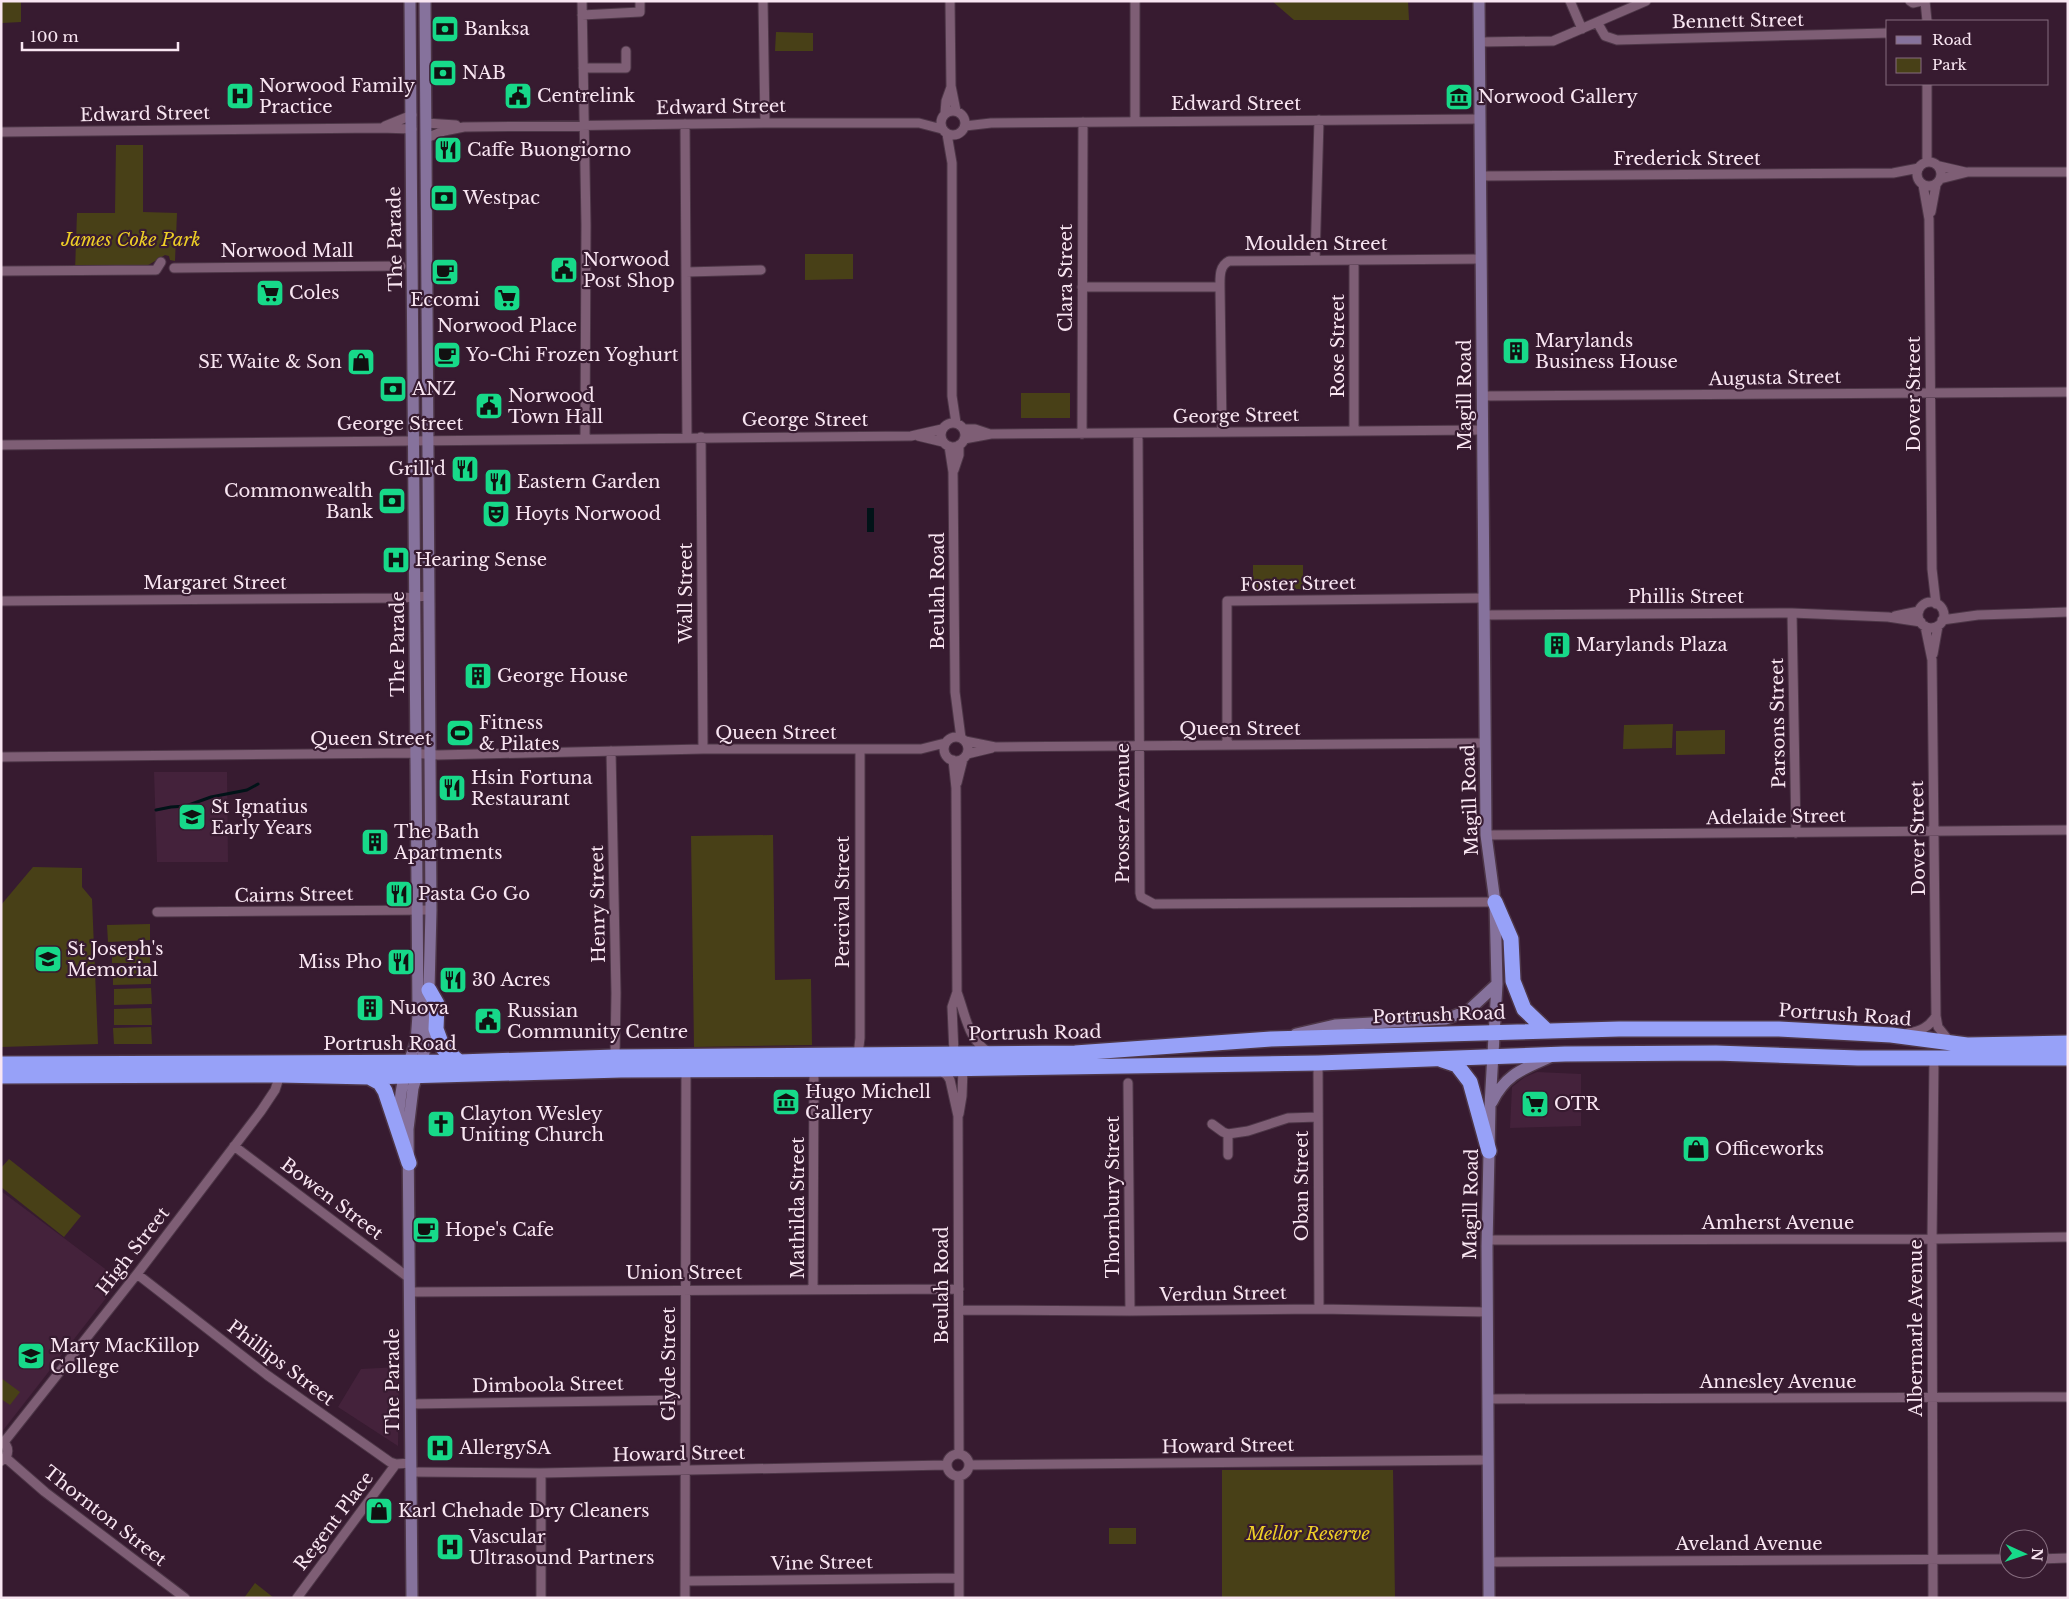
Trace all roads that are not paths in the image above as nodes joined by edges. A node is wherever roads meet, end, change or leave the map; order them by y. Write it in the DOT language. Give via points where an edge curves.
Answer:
graph roads {
  1 [pos="410,1"];
  2 [pos="425,1"];
  3 [pos="582,1"];
  4 [pos="640,1"];
  5 [pos="764,1"];
  6 [pos="950,1"];
  7 [pos="1135,1"];
  8 [pos="1479,1"];
  9 [pos="1570,1"];
  10 [pos="1646,1"];
  11 [pos="1923,1"];
  12 [pos="1910,2"];
  13 [pos="582,15"];
  14 [pos="1926,20"];
  15 [pos="1597,22"];
  16 [pos="1582,29"];
  17 [pos="1886,33"];
  18 [pos="1480,42"];
  19 [pos="626,51"];
  20 [pos="583,68"];
  21 [pos="1927,85"];
  22 [pos="951,86"];
  23 [pos="956,111"];
  24 [pos="412,115"];
  25 [pos="944,115"];
  26 [pos="1480,119"];
  27 [pos="1319,120"];
  28 [pos="1135,121"];
  29 [pos="964,122"];
  30 [pos="1083,122"];
  31 [pos="426,123"];
  32 [pos="765,123"];
  33 [pos="919,123"];
  34 [pos="584,124"];
  35 [pos="685,124"];
  36 [pos="464,127"];
  37 [pos="380,128"];
  38 [pos="412,129"];
  39 [pos="944,131"];
  40 [pos="1,132"];
  41 [pos="957,134"];
  42 [pos="426,138"];
  43 [pos="1927,162"];
  44 [pos="952,163"];
  45 [pos="1939,166"];
  46 [pos="1919,168"];
  47 [pos="1968,172"];
  48 [pos="2068,172"];
  49 [pos="1893,173"];
  50 [pos="1481,176"];
  51 [pos="1921,182"];
  52 [pos="1938,182"];
  53 [pos="1929,219"];
  54 [pos="1481,259"];
  55 [pos="1315,260"];
  56 [pos="1354,261"];
  57 [pos="161,262"];
  58 [pos="401,266"];
  59 [pos="174,268"];
  60 [pos="761,270"];
  61 [pos="1,271"];
  62 [pos="686,272"];
  63 [pos="1082,287"];
  64 [pos="1220,287"];
  65 [pos="1931,392"];
  66 [pos="2068,392"];
  67 [pos="1482,396"];
  68 [pos="952,426"];
  69 [pos="1482,430"];
  70 [pos="1354,431"];
  71 [pos="1222,432"];
  72 [pos="990,434"];
  73 [pos="1082,434"];
  74 [pos="1138,434"];
  75 [pos="918,436"];
  76 [pos="701,437"];
  77 [pos="686,438"];
  78 [pos="585,439"];
  79 [pos="414,441"];
  80 [pos="429,441"];
  81 [pos="962,442"];
  82 [pos="946,444"];
  83 [pos="1,445"];
  84 [pos="953,472"];
  85 [pos="416,596"];
  86 [pos="429,596"];
  87 [pos="1484,598"];
  88 [pos="1,601"];
  89 [pos="1932,604"];
  90 [pos="1919,611"];
  91 [pos="2068,612"];
  92 [pos="1792,613"];
  93 [pos="1484,615"];
  94 [pos="1888,617"];
  95 [pos="1941,619"];
  96 [pos="1923,624"];
  97 [pos="1932,660"];
  98 [pos="956,740"];
  99 [pos="1485,743"];
  100 [pos="1227,745"];
  101 [pos="1139,746"];
  102 [pos="995,747"];
  103 [pos="703,749"];
  104 [pos="921,749"];
  105 [pos="860,750"];
  106 [pos="611,751"];
  107 [pos="416,754"];
  108 [pos="430,755"];
  109 [pos="965,756"];
  110 [pos="1,757"];
  111 [pos="949,757"];
  112 [pos="956,788"];
  113 [pos="2068,830"];
  114 [pos="1934,831"];
  115 [pos="1796,833"];
  116 [pos="1486,835"];
  117 [pos="1495,902"];
  118 [pos="417,910"];
  119 [pos="431,910"];
  120 [pos="157,912"];
  121 [pos="418,950"];
  122 [pos="430,951"];
  123 [pos="1497,984"];
  124 [pos="429,990"];
  125 [pos="957,992"];
  126 [pos="1936,1016"];
  127 [pos="1547,1031"];
  128 [pos="1494,1032"];
  129 [pos="1849,1034"];
  130 [pos="1891,1035"];
  131 [pos="1271,1039"];
  132 [pos="1950,1042"];
  133 [pos="2068,1043"];
  134 [pos="1967,1045"];
  135 [pos="954,1053"];
  136 [pos="991,1053"];
  137 [pos="1558,1054"];
  138 [pos="861,1055"];
  139 [pos="1493,1056"];
  140 [pos="615,1057"];
  141 [pos="1934,1058"];
  142 [pos="2068,1058"];
  143 [pos="1441,1059"];
  144 [pos="459,1062"];
  145 [pos="1318,1063"];
  146 [pos="1,1064"];
  147 [pos="1078,1067"];
  148 [pos="814,1068"];
  149 [pos="963,1068"];
  150 [pos="280,1069"];
  151 [pos="412,1069"];
  152 [pos="937,1069"];
  153 [pos="686,1070"];
  154 [pos="1,1076"];
  155 [pos="369,1077"];
  156 [pos="1128,1083"];
  157 [pos="1490,1106"];
  158 [pos="958,1116"];
  159 [pos="1318,1116"];
  160 [pos="1212,1124"];
  161 [pos="1228,1134"];
  162 [pos="234,1146"];
  163 [pos="1489,1151"];
  164 [pos="1228,1155"];
  165 [pos="408,1163"];
  166 [pos="2068,1237"];
  167 [pos="1932,1239"];
  168 [pos="1488,1240"];
  169 [pos="137,1274"];
  170 [pos="410,1278"];
  171 [pos="813,1289"];
  172 [pos="958,1289"];
  173 [pos="686,1290"];
  174 [pos="410,1292"];
  175 [pos="1318,1309"];
  176 [pos="959,1310"];
  177 [pos="1130,1311"];
  178 [pos="1487,1312"];
  179 [pos="2068,1397"];
  180 [pos="1932,1398"];
  181 [pos="1488,1399"];
  182 [pos="686,1400"];
  183 [pos="410,1404"];
  184 [pos="2,1441"];
  185 [pos="959,1454"];
  186 [pos="4,1460"];
  187 [pos="1488,1460"];
  188 [pos="396,1464"];
  189 [pos="947,1465"];
  190 [pos="969,1465"];
  191 [pos="412,1467"];
  192 [pos="685,1471"];
  193 [pos="541,1473"];
  194 [pos="959,1476"];
  195 [pos="2049,1558"];
  196 [pos="2068,1558"];
  197 [pos="1932,1559"];
  198 [pos="1999,1559"];
  199 [pos="1489,1562"];
  200 [pos="959,1578"];
  201 [pos="685,1581"];
  202 [pos="185,1598"];
  203 [pos="297,1598"];
  204 [pos="412,1598"];
  205 [pos="541,1598"];
  206 [pos="685,1598"];
  207 [pos="959,1598"];
  208 [pos="1489,1598"];
  209 [pos="1933,1598"];
  1 -- 24 [label="main road, The Parade"];
  2 -- 31 [label="main road, The Parade"];
  3 -- 13 [label="street"];
  4 -- 13 [label="street" via="640,12"];
  5 -- 32 [label="street"];
  6 -- 22 [label="street"];
  7 -- 28 [label="street"];
  8 -- 18 [label="main road, Magill Road"];
  9 -- 16 [label="street"];
  10 -- 15 [label="street"];
  11 -- 12 [label="street"];
  11 -- 14 [label="street"];
  13 -- 20 [label="street"];
  15 -- 16 [label="street"];
  15 -- 17 [label="street, Bennett Street" via="1606,36 1617,40"];
  16 -- 18 [label="street" via="1553,41"];
  18 -- 26 [label="main road, Magill Road"];
  19 -- 20 [label="street" via="626,68"];
  20 -- 34 [label="street"];
  21 -- 43 [label="street"];
  22 -- 23 [label="street"];
  22 -- 25 [label="street"];
  23 -- 25 [label="street"];
  23 -- 29 [label="street"];
  24 -- 37 [label="street, Edward Street"];
  24 -- 38 [label="main road, The Parade"];
  25 -- 33 [label="street, Edward Street"];
  25 -- 39 [label="street" via="941,123"];
  26 -- 27 [label="street, Edward Street"];
  26 -- 50 [label="main road, Magill Road"];
  27 -- 28 [label="street, Edward Street"];
  27 -- 55 [label="street"];
  28 -- 30 [label="street, Edward Street"];
  29 -- 30 [label="street, Edward Street"];
  29 -- 41 [label="street"];
  30 -- 63 [label="street, Clara Street"];
  31 -- 36 [label="street, Edward Street"];
  31 -- 38 [label="main road"];
  31 -- 42 [label="main road, The Parade"];
  32 -- 33 [label="street, Edward Street"];
  32 -- 35 [label="street, Edward Street"];
  33 -- 39 [label="street, Edward Street"];
  34 -- 35 [label="street, Edward Street"];
  34 -- 36 [label="street, Edward Street"];
  34 -- 78 [label="street"];
  35 -- 62 [label="street"];
  36 -- 42 [label="street, Edward Street" via="444,130"];
  37 -- 38 [label="street, Edward Street"];
  37 -- 40 [label="street, Edward Street"];
  38 -- 79 [label="main road, The Parade"];
  39 -- 41 [label="street"];
  39 -- 44 [label="street"];
  41 -- 44 [label="street"];
  42 -- 80 [label="main road, The Parade"];
  43 -- 45 [label="street"];
  43 -- 46 [label="street"];
  44 -- 68 [label="street"];
  45 -- 47 [label="street"];
  45 -- 52 [label="street" via="1942,175"];
  46 -- 49 [label="street, Frederick Street"];
  46 -- 51 [label="street" via="1917,174"];
  47 -- 48 [label="street"];
  47 -- 52 [label="street"];
  49 -- 50 [label="street, Frederick Street"];
  49 -- 51 [label="street, Frederick Street"];
  50 -- 54 [label="main road, Magill Road"];
  51 -- 52 [label="street" via="1929,187"];
  51 -- 53 [label="street, Dover Street"];
  52 -- 53 [label="street, Dover Street"];
  53 -- 65 [label="street, Dover Street"];
  54 -- 56 [label="street, Moulden Street"];
  54 -- 67 [label="main road, Magill Road"];
  55 -- 56 [label="street, Moulden Street"];
  55 -- 64 [label="street, Moulden Street" via="1230,261 1222,268"];
  56 -- 70 [label="street, Rose Street"];
  57 -- 61 [label="street" via="156,270"];
  58 -- 59 [label="street, Norwood Mall"];
  60 -- 62 [label="street"];
  62 -- 77 [label="street"];
  63 -- 64 [label="street"];
  63 -- 73 [label="street, Clara Street"];
  64 -- 71 [label="street, Moulden Street"];
  65 -- 66 [label="street, Augusta Street"];
  65 -- 67 [label="street, Augusta Street"];
  65 -- 89 [label="street, Dover Street"];
  67 -- 69 [label="main road, Magill Road"];
  68 -- 72 [label="street, George Street"];
  68 -- 75 [label="street, George Street"];
  68 -- 81 [label="street, Beulah Road"];
  68 -- 82 [label="street, Beulah Road" via="941,436"];
  69 -- 70 [label="street, George Street"];
  69 -- 87 [label="main road, Magill Road"];
  70 -- 71 [label="street, George Street"];
  71 -- 74 [label="street, George Street"];
  72 -- 73 [label="street, George Street"];
  72 -- 81 [label="street, George Street"];
  73 -- 74 [label="street, George Street"];
  74 -- 101 [label="street, Prosser Avenue"];
  75 -- 76 [label="street, George Street"];
  75 -- 82 [label="street, George Street"];
  76 -- 77 [label="street, George Street"];
  76 -- 103 [label="street, Wall Street"];
  77 -- 78 [label="street, George Street"];
  78 -- 80 [label="street, George Street"];
  79 -- 80 [label="street, George Street"];
  79 -- 83 [label="street, George Street"];
  79 -- 85 [label="main road, The Parade"];
  80 -- 86 [label="main road, The Parade"];
  81 -- 82 [label="street, George Street"];
  81 -- 84 [label="street, Beulah Road"];
  82 -- 84 [label="street, Beulah Road"];
  84 -- 98 [label="street, Beulah Road"];
  85 -- 86 [label="street, Margaret Street"];
  85 -- 88 [label="street, Margaret Street"];
  85 -- 107 [label="main road, The Parade"];
  86 -- 108 [label="main road, The Parade"];
  87 -- 93 [label="main road, Magill Road"];
  87 -- 100 [label="street, Foster Street" via="1227,601"];
  89 -- 90 [label="street"];
  89 -- 95 [label="street"];
  90 -- 94 [label="street, Phillis Street"];
  90 -- 96 [label="street, Dover Street"];
  91 -- 95 [label="street"];
  92 -- 93 [label="street, Phillis Street"];
  92 -- 94 [label="street, Phillis Street"];
  92 -- 115 [label="street, Parsons Street"];
  93 -- 99 [label="main road, Magill Road"];
  94 -- 96 [label="street, Phillis Street"];
  95 -- 96 [label="street, Phillis Street" via="1931,628"];
  95 -- 97 [label="street, Dover Street"];
  96 -- 97 [label="street, Dover Street"];
  97 -- 114 [label="street, Dover Street"];
  98 -- 102 [label="street, Queen Street"];
  98 -- 104 [label="street, Queen Street"];
  98 -- 109 [label="street" via="968,745"];
  98 -- 111 [label="street"];
  99 -- 100 [label="street, Queen Street"];
  99 -- 116 [label="main road, Magill Road"];
  100 -- 101 [label="street, Queen Street"];
  101 -- 102 [label="street, Queen Street"];
  101 -- 117 [label="street, Prosser Avenue" via="1140,893 1141,898 1149,903"];
  102 -- 109 [label="street, Queen Street"];
  103 -- 105 [label="street, Queen Street"];
  103 -- 106 [label="street, Queen Street"];
  104 -- 105 [label="street, Queen Street"];
  104 -- 111 [label="street, Queen Street"];
  105 -- 138 [label="street, Percival Street"];
  106 -- 108 [label="street, Queen Street"];
  106 -- 140 [label="street, Henry Street"];
  107 -- 108 [label="street, Queen Street"];
  107 -- 110 [label="street, Queen Street"];
  107 -- 118 [label="main road, The Parade"];
  108 -- 119 [label="main road, The Parade"];
  109 -- 111 [label="street, Queen Street"];
  109 -- 112 [label="street"];
  111 -- 112 [label="street"];
  112 -- 125 [label="street"];
  113 -- 114 [label="street, Adelaide Street"];
  114 -- 115 [label="street, Adelaide Street"];
  114 -- 126 [label="street, Dover Street"];
  115 -- 116 [label="street, Adelaide Street"];
  116 -- 117 [label="main road, Magill Road"];
  117 -- 123 [label="main road, Magill Road"];
  117 -- 127 [label="highway" via="1511,939 1513,981 1524,1009"];
  118 -- 119 [label="street, Cairns Street"];
  118 -- 120 [label="street, Cairns Street"];
  118 -- 121 [label="main road, The Parade"];
  119 -- 122 [label="main road, The Parade"];
  121 -- 122 [label="main road"];
  121 -- 151 [label="main road, The Parade" via="417,1030"];
  122 -- 124 [label="main road, The Parade"];
  123 -- 128 [label="main road, Magill Road"];
  123 -- 131 [label="main road" via="1469,1010 1446,1019 1335,1025"];
  124 -- 144 [label="highway" via="436,1004 436,1029 443,1048"];
  124 -- 151 [label="main road, The Parade" via="428,1029"];
  125 -- 135 [label="street" via="952,1007"];
  125 -- 136 [label="street" via="975,1041"];
  126 -- 130 [label="street" via="1923,1030"];
  126 -- 132 [label="street, Dover Street" via="1938,1028"];
  127 -- 128 [label="highway, Portrush Road"];
  127 -- 129 [label="highway, Portrush Road" via="1730,1028"];
  128 -- 131 [label="highway, Portrush Road"];
  128 -- 139 [label="main road, Magill Road"];
  129 -- 130 [label="highway, Portrush Road"];
  129 -- 141 [label="highway" via="1921,1050"];
  130 -- 132 [label="highway, Portrush Road"];
  131 -- 136 [label="highway, Portrush Road" via="1075,1053"];
  132 -- 134 [label="highway, Portrush Road"];
  133 -- 134 [label="highway, Portrush Road"];
  134 -- 141 [label="highway" via="1939,1053"];
  135 -- 136 [label="highway, Portrush Road"];
  135 -- 138 [label="highway, Portrush Road"];
  135 -- 147 [label="highway" via="972,1060 1051,1060"];
  137 -- 139 [label="highway, Portrush Road"];
  137 -- 141 [label="highway, Portrush Road" via="1716,1053"];
  137 -- 157 [label="main road" via="1521,1069 1506,1080"];
  138 -- 140 [label="highway, Portrush Road"];
  138 -- 149 [label="highway" via="876,1061 944,1061"];
  139 -- 143 [label="highway, Portrush Road"];
  139 -- 157 [label="main road, Magill Road"];
  140 -- 144 [label="highway, Portrush Road"];
  141 -- 142 [label="highway, Portrush Road"];
  141 -- 167 [label="street, Albermarle Avenue"];
  143 -- 145 [label="highway, Portrush Road"];
  143 -- 163 [label="highway" via="1457,1065 1470,1082"];
  144 -- 151 [label="highway, Portrush Road"];
  145 -- 147 [label="highway, Portrush Road"];
  145 -- 159 [label="street, Oban Street"];
  146 -- 150 [label="highway, Portrush Road"];
  147 -- 149 [label="highway, Portrush Road"];
  148 -- 152 [label="highway, Portrush Road"];
  148 -- 153 [label="highway, Portrush Road"];
  148 -- 171 [label="street, Mathilda Street"];
  149 -- 152 [label="highway, Portrush Road"];
  149 -- 158 [label="street, Beulah Road"];
  150 -- 151 [label="highway, Portrush Road"];
  150 -- 154 [label="highway, Portrush Road"];
  150 -- 155 [label="highway, Portrush Road"];
  150 -- 162 [label="street, High Street" via="271,1097"];
  151 -- 153 [label="highway, Portrush Road"];
  151 -- 155 [label="highway, Portrush Road"];
  151 -- 165 [label="main road, The Parade"];
  152 -- 158 [label="street, Beulah Road" via="950,1080"];
  153 -- 173 [label="street, Glyde Street"];
  155 -- 165 [label="highway" via="380,1083 385,1091"];
  156 -- 177 [label="street, Thornbury Street"];
  157 -- 163 [label="main road, Magill Road"];
  158 -- 172 [label="street, Beulah Road"];
  159 -- 161 [label="street" via="1281,1119"];
  159 -- 175 [label="street, Oban Street"];
  160 -- 161 [label="street"];
  161 -- 164 [label="street"];
  162 -- 169 [label="street, High Street"];
  162 -- 170 [label="street, Bowen Street"];
  163 -- 168 [label="main road, Magill Road"];
  165 -- 170 [label="main road, The Parade"];
  166 -- 167 [label="street, Amherst Avenue"];
  167 -- 168 [label="street, Amherst Avenue"];
  167 -- 180 [label="street, Albermarle Avenue"];
  168 -- 178 [label="main road, Magill Road"];
  169 -- 184 [label="street, High Street"];
  169 -- 188 [label="street, Phillips Street" via="267,1375"];
  170 -- 174 [label="main road, The Parade"];
  171 -- 172 [label="street, Union Street"];
  171 -- 173 [label="street, Union Street"];
  172 -- 176 [label="street, Beulah Road"];
  173 -- 174 [label="street, Union Street"];
  173 -- 182 [label="street, Glyde Street"];
  174 -- 183 [label="main road, The Parade"];
  175 -- 177 [label="street, Verdun Street"];
  175 -- 178 [label="street, Verdun Street"];
  176 -- 177 [label="street, Verdun Street"];
  176 -- 185 [label="street, Beulah Road"];
  178 -- 181 [label="main road, Magill Road"];
  179 -- 180 [label="street, Annesley Avenue"];
  180 -- 181 [label="street, Annesley Avenue"];
  180 -- 197 [label="street, Albermarle Avenue"];
  181 -- 187 [label="main road, Magill Road"];
  182 -- 183 [label="street, Dimboola Street"];
  182 -- 192 [label="street, Glyde Street"];
  183 -- 191 [label="main road, The Parade"];
  184 -- 186 [label="street" via="8,1451"];
  185 -- 189 [label="street" via="952,1456"];
  185 -- 190 [label="street" via="967,1459"];
  186 -- 202 [label="street, Thornton Street"];
  187 -- 190 [label="street, Howard Street"];
  187 -- 199 [label="main road, Magill Road"];
  188 -- 191 [label="street"];
  188 -- 203 [label="street, Regent Place"];
  189 -- 192 [label="street, Howard Street"];
  189 -- 194 [label="street" via="952,1474"];
  190 -- 194 [label="street"];
  191 -- 193 [label="street, Howard Street"];
  191 -- 204 [label="main road, The Parade"];
  192 -- 193 [label="street, Howard Street"];
  192 -- 201 [label="street, Glyde Street"];
  193 -- 205 [label="street"];
  194 -- 200 [label="street"];
  195 -- 196 [label="street"];
  197 -- 198 [label="street, Aveland Avenue"];
  197 -- 199 [label="street, Aveland Avenue"];
  197 -- 209 [label="street, Albermarle Avenue"];
  199 -- 208 [label="main road, Magill Road"];
  200 -- 201 [label="street, Vine Street"];
  200 -- 207 [label="street"];
  201 -- 206 [label="street, Glyde Street"];
}
